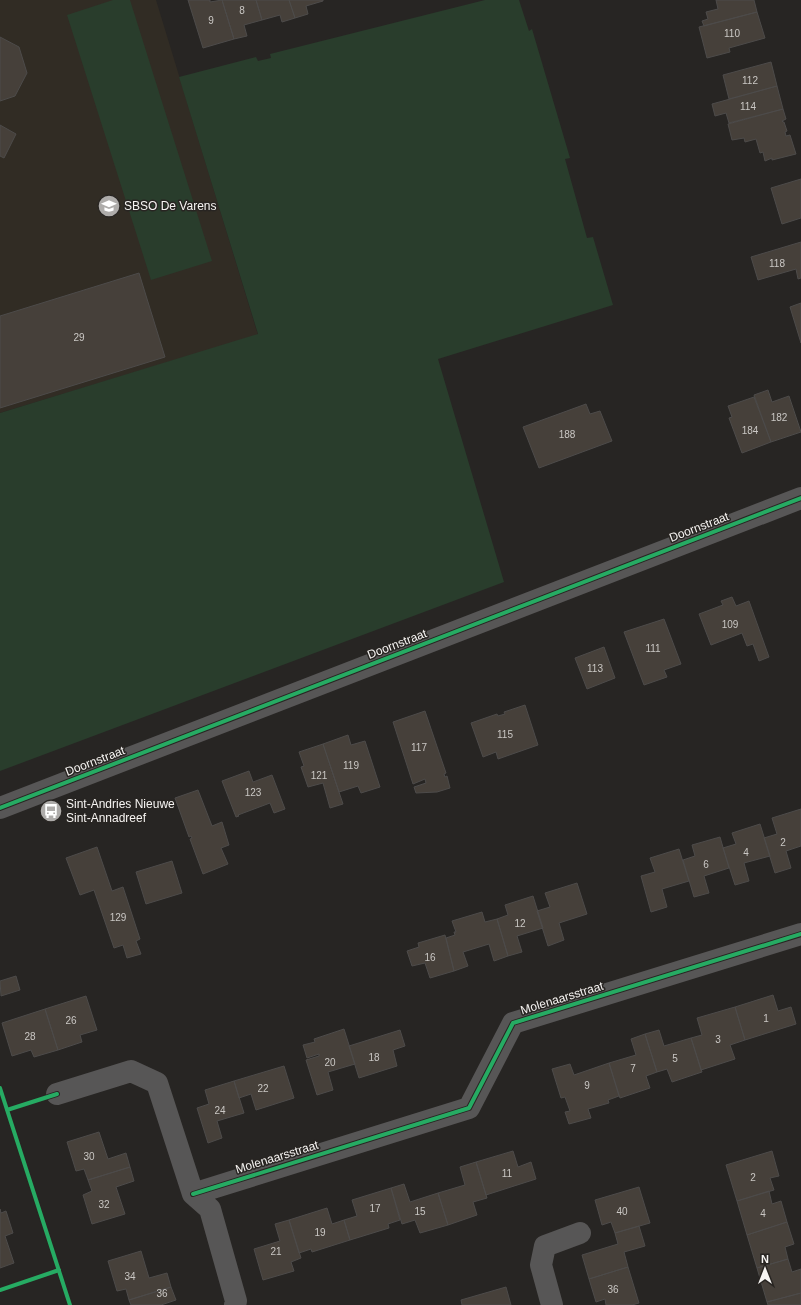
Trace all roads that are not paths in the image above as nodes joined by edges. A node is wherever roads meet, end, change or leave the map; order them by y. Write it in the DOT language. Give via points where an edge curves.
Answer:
graph roads {
  1 [pos="801,498"];
  2 [pos="0,808"];
  3 [pos="801,934"];
  4 [pos="56,1094"];
  5 [pos="193,1194"];
  6 [pos="580,1233"];
  7 [pos="235,1305"];
  8 [pos="552,1305"];
  1 -- 2 [label="street, Doornstraat"];
  3 -- 5 [label="street, Molenaarsstraat" via="514,1023 469,1108"];
  4 -- 5 [label="street" via="131,1071 157,1083"];
  5 -- 7 [label="street" via="210,1209"];
  6 -- 8 [label="street" via="545,1246 541,1265"];
}
